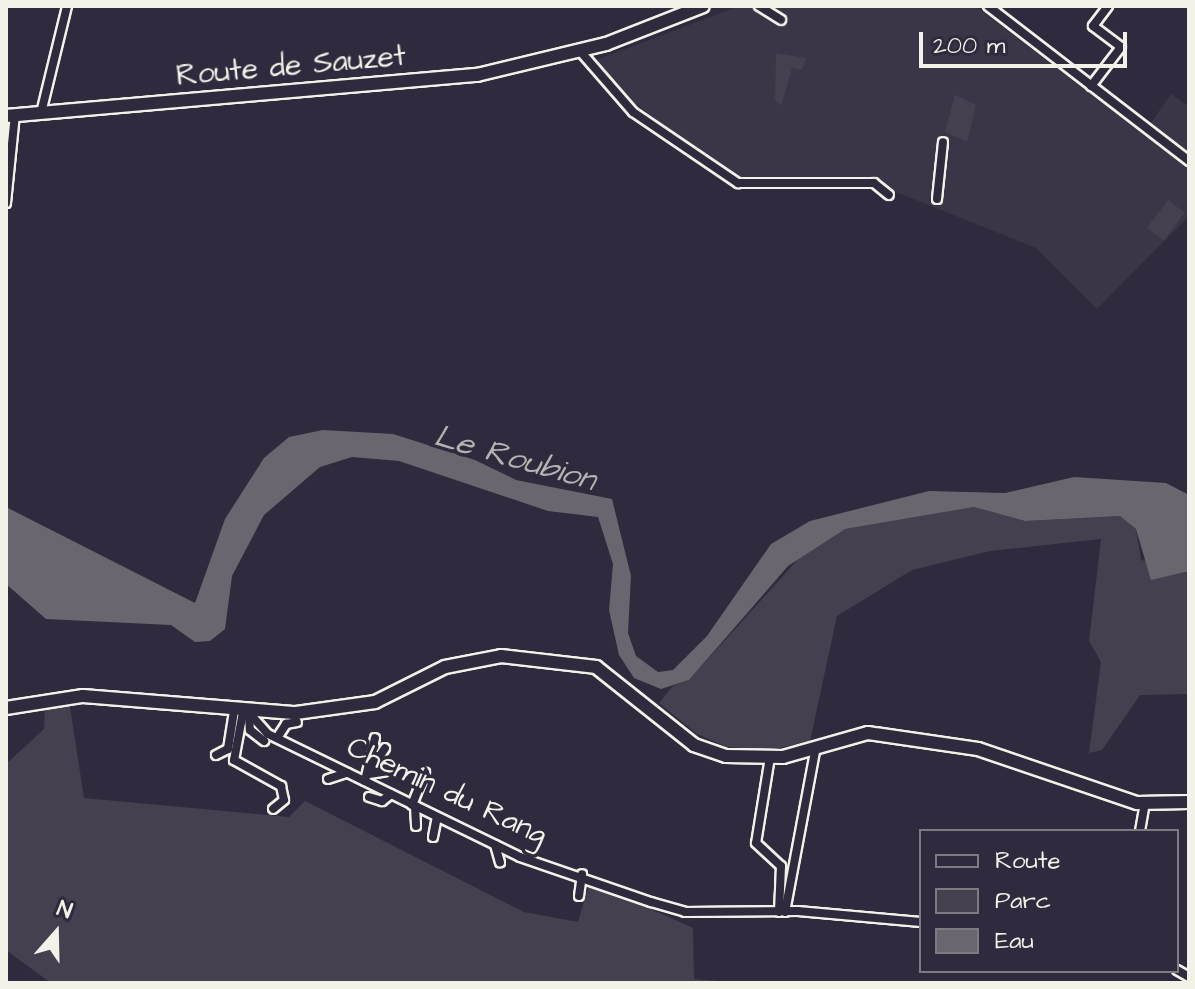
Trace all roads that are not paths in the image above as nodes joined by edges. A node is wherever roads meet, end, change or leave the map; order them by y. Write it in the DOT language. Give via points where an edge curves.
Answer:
graph roads {
  1 [pos="67,6"];
  2 [pos="682,6"];
  3 [pos="703,6"];
  4 [pos="759,6"];
  5 [pos="988,6"];
  6 [pos="1108,6"];
  7 [pos="781,20"];
  8 [pos="579,50"];
  9 [pos="1091,86"];
  10 [pos="41,113"];
  11 [pos="11,116"];
  12 [pos="943,142"];
  13 [pos="1189,161"];
  14 [pos="889,195"];
  15 [pos="937,199"];
  16 [pos="6,203"];
  17 [pos="6,708"];
  18 [pos="244,713"];
  19 [pos="297,722"];
  20 [pos="277,738"];
  21 [pos="375,738"];
  22 [pos="264,741"];
  23 [pos="816,747"];
  24 [pos="385,748"];
  25 [pos="216,755"];
  26 [pos="770,757"];
  27 [pos="384,772"];
  28 [pos="347,773"];
  29 [pos="425,773"];
  30 [pos="368,775"];
  31 [pos="328,779"];
  32 [pos="391,794"];
  33 [pos="369,797"];
  34 [pos="1189,802"];
  35 [pos="1145,803"];
  36 [pos="414,805"];
  37 [pos="273,809"];
  38 [pos="437,817"];
  39 [pos="416,826"];
  40 [pos="1140,829"];
  41 [pos="433,837"];
  42 [pos="495,845"];
  43 [pos="500,862"];
  44 [pos="582,874"];
  45 [pos="579,896"];
  46 [pos="782,912"];
  47 [pos="919,922"];
  1 -- 10 [label="street"];
  2 -- 8 [label="street, Route de Sauzet"];
  3 -- 8 [label="street, Route de Sauzet"];
  4 -- 7 [label="street"];
  5 -- 9 [label="street"];
  6 -- 9 [label="street" via="1093,26 1121,47"];
  8 -- 10 [label="street, Route de Sauzet" via="447,79"];
  8 -- 14 [label="street" via="633,112 738,183 874,183"];
  9 -- 13 [label="street"];
  10 -- 11 [label="street, Route de Sauzet"];
  11 -- 16 [label="street"];
  12 -- 15 [label="street"];
  17 -- 18 [label="street" via="83,696"];
  18 -- 20 [label="street, Chemin du Rang"];
  18 -- 22 [label="street" via="250,730"];
  18 -- 25 [label="street" via="228,749"];
  18 -- 26 [label="street" via="296,713 375,702 459,662 501,656 596,667 694,745 726,756"];
  18 -- 37 [label="street" via="234,760 281,786 284,800"];
  19 -- 20 [label="street" via="286,724"];
  20 -- 28 [label="street, Chemin du Rang"];
  21 -- 30 [label="street"];
  23 -- 26 [label="street"];
  23 -- 35 [label="street" via="868,733 978,749"];
  23 -- 46 [label="street"];
  24 -- 30 [label="street"];
  26 -- 46 [label="street" via="756,843 779,859"];
  27 -- 30 [label="street"];
  28 -- 30 [label="street, Chemin du Rang"];
  28 -- 31 [label="street"];
  29 -- 36 [label="street"];
  30 -- 32 [label="street, Chemin du Rang"];
  32 -- 33 [label="street" via="382,801"];
  32 -- 36 [label="street, Chemin du Rang"];
  34 -- 35 [label="street"];
  35 -- 40 [label="street"];
  36 -- 38 [label="street, Chemin du Rang"];
  36 -- 39 [label="street"];
  38 -- 41 [label="street"];
  38 -- 42 [label="street, Chemin du Rang"];
  42 -- 43 [label="street"];
  42 -- 44 [label="street, Chemin du Rang" via="561,873"];
  44 -- 45 [label="street"];
  44 -- 46 [label="street, Chemin du Rang" via="685,912"];
  46 -- 47 [label="street, Chemin du Rang"];
}
